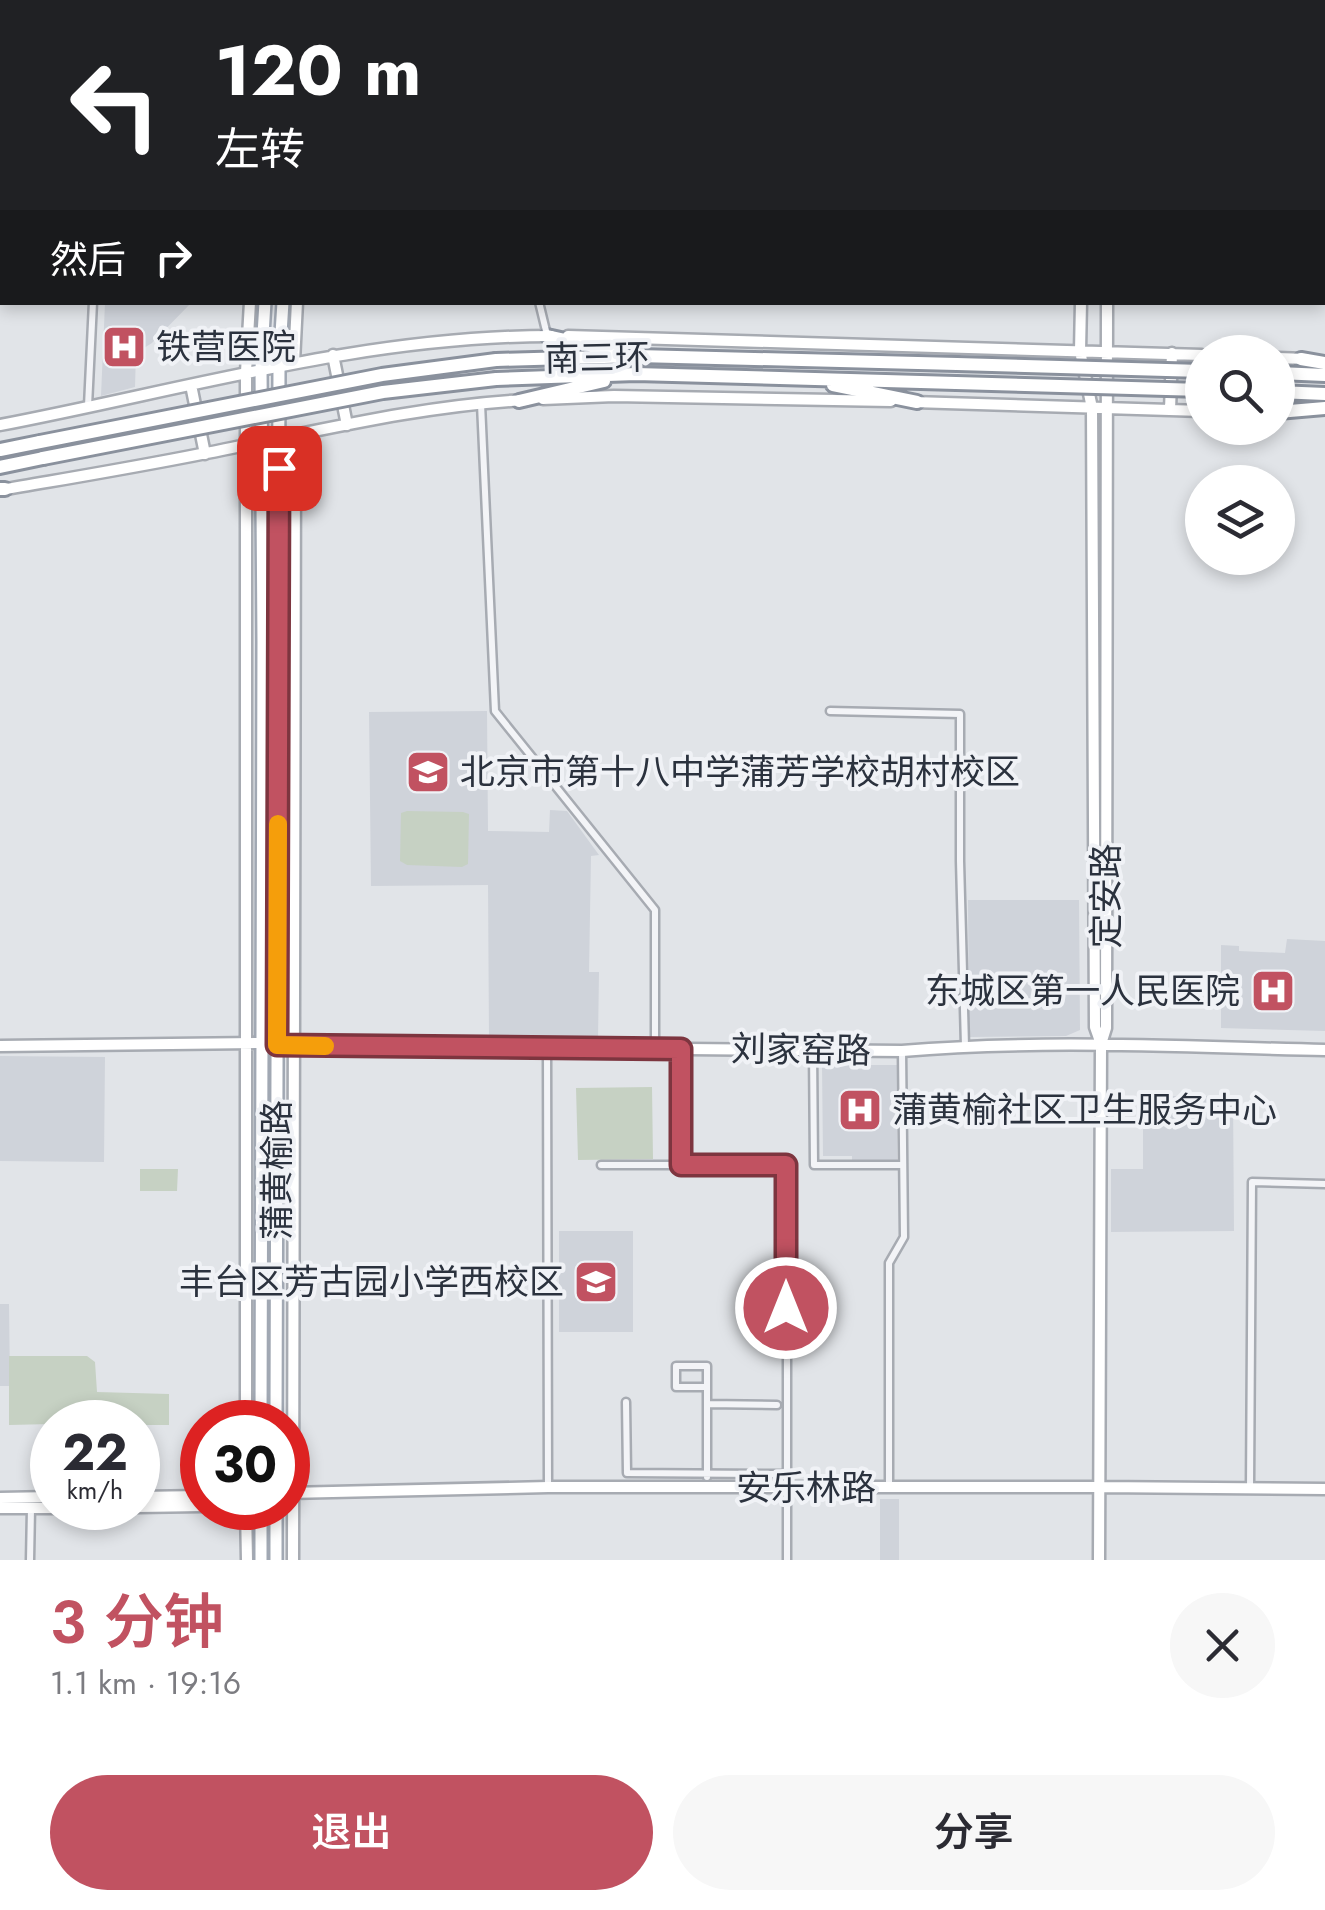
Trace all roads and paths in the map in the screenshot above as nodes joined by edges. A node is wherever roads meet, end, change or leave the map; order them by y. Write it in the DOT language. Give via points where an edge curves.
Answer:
graph roads {
  1 [pos="93,305"];
  2 [pos="250,305"];
  3 [pos="264,305"];
  4 [pos="283,305"];
  5 [pos="298,305"];
  6 [pos="540,305"];
  7 [pos="1080,305"];
  8 [pos="1107,305"];
  9 [pos="547,336"];
  10 [pos="1017,349"];
  11 [pos="1080,351"];
  12 [pos="1106,352"];
  13 [pos="1172,353"];
  14 [pos="1185,353"];
  15 [pos="333,356"];
  16 [pos="638,356"];
  17 [pos="1295,359"];
  18 [pos="1301,359"];
  19 [pos="1325,361"];
  20 [pos="294,362"];
  21 [pos="278,365"];
  22 [pos="261,368"];
  23 [pos="1185,371"];
  24 [pos="246,372"];
  25 [pos="636,374"];
  26 [pos="1295,374"];
  27 [pos="1325,375"];
  28 [pos="792,377"];
  29 [pos="191,385"];
  30 [pos="1185,390"];
  31 [pos="1295,393"];
  32 [pos="1325,394"];
  33 [pos="518,400"];
  34 [pos="917,402"];
  35 [pos="481,404"];
  36 [pos="1015,405"];
  37 [pos="88,408"];
  38 [pos="1092,408"];
  39 [pos="1106,408"];
  40 [pos="1170,410"];
  41 [pos="1185,410"];
  42 [pos="1325,410"];
  43 [pos="1295,411"];
  44 [pos="347,425"];
  45 [pos="0,426"];
  46 [pos="295,435"];
  47 [pos="279,438"];
  48 [pos="262,442"];
  49 [pos="247,445"];
  50 [pos="0,450"];
  51 [pos="205,454"];
  52 [pos="0,467"];
  53 [pos="2,489"];
  54 [pos="830,711"];
  55 [pos="294,755"];
  56 [pos="278,767"];
  57 [pos="262,1043"];
  58 [pos="246,1044"];
  59 [pos="1101,1044"];
  60 [pos="277,1045"];
  61 [pos="0,1046"];
  62 [pos="294,1046"];
  63 [pos="965,1046"];
  64 [pos="547,1048"];
  65 [pos="655,1048"];
  66 [pos="681,1049"];
  67 [pos="812,1050"];
  68 [pos="1325,1050"];
  69 [pos="902,1051"];
  70 [pos="601,1165"];
  71 [pos="681,1165"];
  72 [pos="902,1165"];
  73 [pos="1325,1184"];
  74 [pos="707,1387"];
  75 [pos="246,1400"];
  76 [pos="261,1400"];
  77 [pos="276,1400"];
  78 [pos="291,1400"];
  79 [pos="626,1402"];
  80 [pos="707,1404"];
  81 [pos="776,1405"];
  82 [pos="707,1474"];
  83 [pos="781,1474"];
  84 [pos="548,1487"];
  85 [pos="787,1487"];
  86 [pos="1099,1487"];
  87 [pos="707,1488"];
  88 [pos="889,1488"];
  89 [pos="1250,1489"];
  90 [pos="1325,1490"];
  91 [pos="310,1492"];
  92 [pos="0,1498"];
  93 [pos="30,1498"];
  94 [pos="0,1508"];
  95 [pos="30,1508"];
  96 [pos="31,1530"];
  97 [pos="246,1530"];
  98 [pos="261,1530"];
  99 [pos="276,1530"];
  100 [pos="291,1530"];
  101 [pos="30,1560"];
  102 [pos="247,1560"];
  103 [pos="261,1560"];
  104 [pos="276,1560"];
  105 [pos="292,1560"];
  106 [pos="787,1560"];
  107 [pos="1099,1560"];
  1 -- 37 [label="street"];
  2 -- 24 [label="street"];
  3 -- 22 [label="main road, 蒲黄榆路"];
  4 -- 21 [label="main road, 蒲黄榆路"];
  5 -- 20 [label="street"];
  6 -- 9 [label="street"];
  7 -- 11 [label="street, 定安路"];
  8 -- 12 [label="street, 定安路"];
  9 -- 10 [label="street"];
  9 -- 15 [label="street"];
  9 -- 16 [label="highway"];
  10 -- 11 [label="street"];
  10 -- 36 [label="street"];
  11 -- 12 [label="street"];
  11 -- 38 [label="street, 定安路"];
  12 -- 13 [label="street"];
  12 -- 39 [label="street, 定安路"];
  13 -- 14 [label="street"];
  13 -- 40 [label="street"];
  15 -- 20 [label="street"];
  15 -- 44 [label="street"];
  16 -- 23 [label="highway, 南三环, bridge"];
  16 -- 50 [label="highway, 南三环, bridge" via="496,360 382,375"];
  17 -- 18 [label="street"];
  18 -- 19 [label="highway"];
  20 -- 21 [label="street"];
  21 -- 22 [label="street"];
  21 -- 47 [label="main road, 蒲黄榆路"];
  22 -- 24 [label="street"];
  22 -- 48 [label="main road, 蒲黄榆路"];
  24 -- 29 [label="street"];
  24 -- 49 [label="street"];
  25 -- 28 [label="highway, 南三环"];
  25 -- 33 [label="highway"];
  25 -- 52 [label="highway, 南三环, bridge" via="383,392"];
  26 -- 27 [label="highway"];
  28 -- 30 [label="highway, 南三环, bridge"];
  28 -- 34 [label="highway"];
  29 -- 37 [label="street"];
  29 -- 51 [label="street"];
  31 -- 32 [label="highway"];
  33 -- 34 [label="street"];
  33 -- 35 [label="street"];
  34 -- 36 [label="street"];
  35 -- 44 [label="street"];
  35 -- 65 [label="street" via="495,711 655,910"];
  36 -- 38 [label="street"];
  37 -- 45 [label="street"];
  38 -- 39 [label="street"];
  38 -- 59 [label="street, 定安路" via="1094,1028"];
  39 -- 40 [label="street"];
  39 -- 59 [label="street, 定安路"];
  40 -- 41 [label="street"];
  42 -- 43 [label="highway"];
  44 -- 46 [label="street"];
  46 -- 47 [label="street"];
  46 -- 55 [label="street"];
  47 -- 48 [label="street"];
  47 -- 56 [label="main road, 蒲黄榆路"];
  48 -- 49 [label="street"];
  48 -- 57 [label="main road, 蒲黄榆路"];
  49 -- 51 [label="street"];
  49 -- 58 [label="street"];
  51 -- 53 [label="street"];
  54 -- 63 [label="street" via="960,714"];
  55 -- 56 [label="street"];
  55 -- 62 [label="street"];
  56 -- 60 [label="main road, 蒲黄榆路"];
  57 -- 58 [label="street"];
  57 -- 76 [label="main road, 蒲黄榆路"];
  58 -- 61 [label="street"];
  58 -- 75 [label="street"];
  59 -- 63 [label="street, 刘家窑路"];
  59 -- 68 [label="street, 刘家窑路"];
  59 -- 86 [label="street"];
  60 -- 62 [label="street, 刘家窑路"];
  60 -- 77 [label="main road, 蒲黄榆路"];
  62 -- 64 [label="street, 刘家窑路"];
  62 -- 78 [label="street"];
  63 -- 69 [label="street, 刘家窑路"];
  64 -- 65 [label="street, 刘家窑路"];
  64 -- 84 [label="street"];
  65 -- 66 [label="street, 刘家窑路"];
  66 -- 67 [label="street, 刘家窑路"];
  66 -- 71 [label="street"];
  67 -- 69 [label="street, 刘家窑路"];
  67 -- 72 [label="street" via="814,1165"];
  69 -- 72 [label="street"];
  70 -- 71 [label="street"];
  71 -- 85 [label="street" via="786,1165"];
  72 -- 88 [label="street" via="904,1237 889,1263"];
  73 -- 89 [label="street" via="1252,1182"];
  74 -- 74 [label="street" via="676,1387 676,1366 707,1366"];
  74 -- 80 [label="street"];
  79 -- 82 [label="street" via="626,1473"];
  80 -- 81 [label="street"];
  80 -- 82 [label="street"];
  82 -- 83 [label="street"];
  82 -- 87 [label="street"];
  84 -- 87 [label="street, 安乐林路"];
  84 -- 91 [label="street, 安乐林路"];
  85 -- 87 [label="street, 安乐林路"];
  85 -- 88 [label="street, 安乐林路"];
  85 -- 106 [label="street"];
  86 -- 88 [label="street, 安乐林路"];
  86 -- 89 [label="street, 安乐林路"];
  86 -- 107 [label="street"];
  89 -- 90 [label="street, 安乐林路"];
  92 -- 93 [label="street"];
  94 -- 95 [label="street"];
  96 -- 101 [label="street"];
  97 -- 102 [label="street"];
  98 -- 103 [label="main road"];
  99 -- 104 [label="main road"];
  100 -- 105 [label="street"];
}
